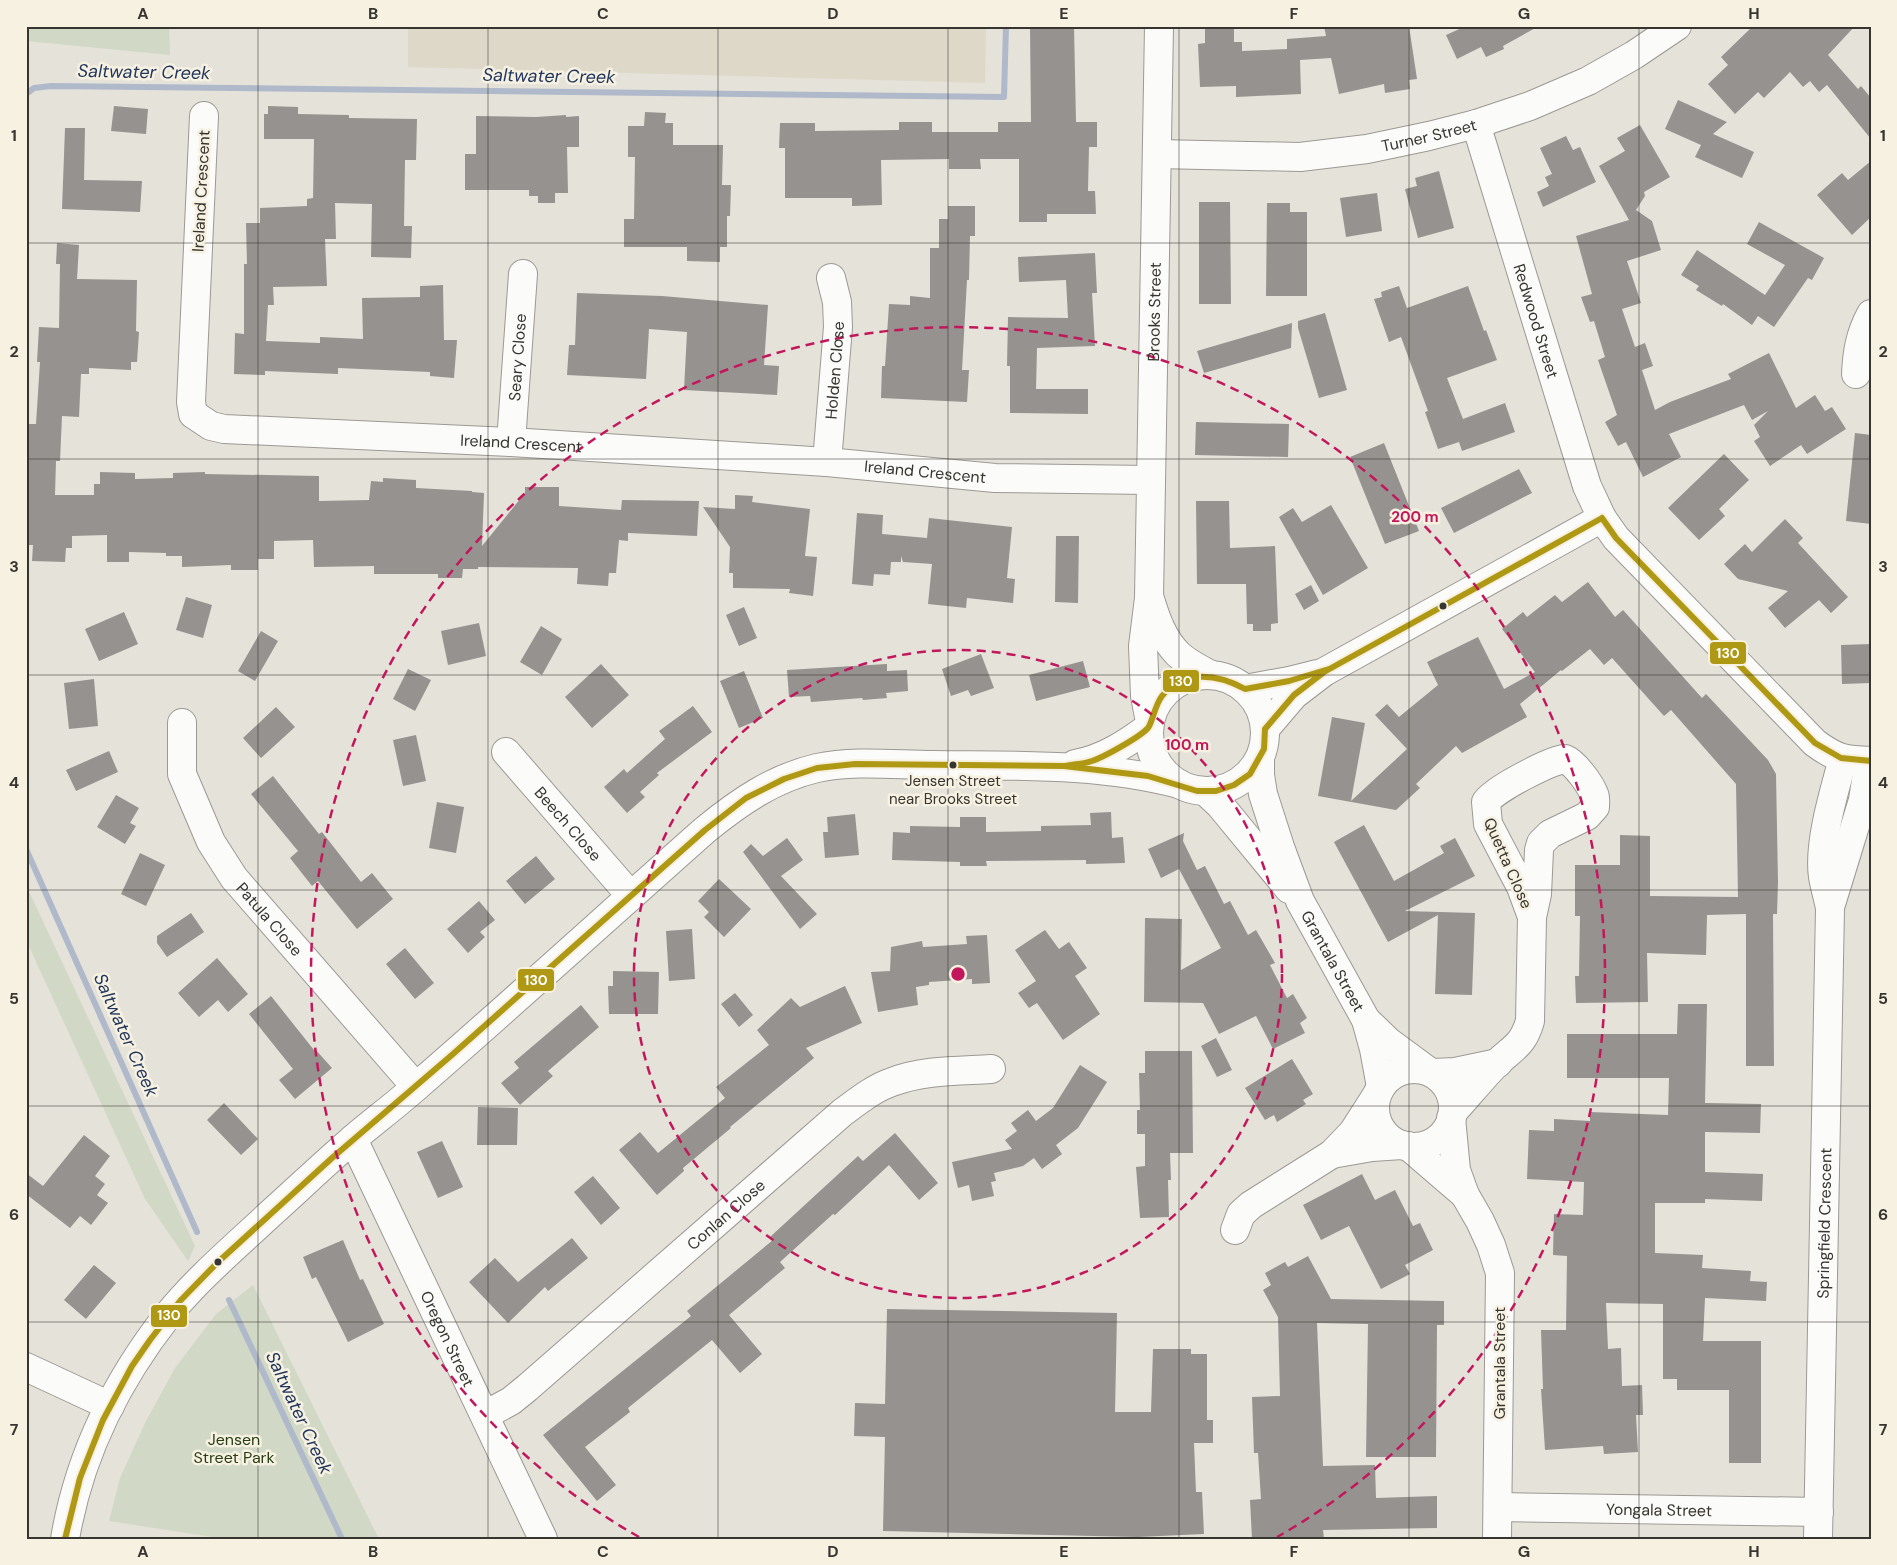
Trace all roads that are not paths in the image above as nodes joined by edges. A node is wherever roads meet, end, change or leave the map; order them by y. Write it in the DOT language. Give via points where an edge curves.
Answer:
graph roads {
  1 [pos="1159,26"];
  2 [pos="1677,26"];
  3 [pos="204,116"];
  4 [pos="1476,124"];
  5 [pos="1157,154"];
  6 [pos="523,274"];
  7 [pos="831,278"];
  8 [pos="1871,314"];
  9 [pos="1856,374"];
  10 [pos="511,442"];
  11 [pos="827,462"];
  12 [pos="1150,480"];
  13 [pos="1602,518"];
  14 [pos="1149,598"];
  15 [pos="1324,672"];
  16 [pos="1211,675"];
  17 [pos="1245,688"];
  18 [pos="182,722"];
  19 [pos="1150,725"];
  20 [pos="1265,729"];
  21 [pos="506,752"];
  22 [pos="1260,758"];
  23 [pos="1861,760"];
  24 [pos="1064,766"];
  25 [pos="1179,784"];
  26 [pos="1206,792"];
  27 [pos="631,896"];
  28 [pos="1300,901"];
  29 [pos="1532,917"];
  30 [pos="1366,1020"];
  31 [pos="1498,1063"];
  32 [pos="991,1069"];
  33 [pos="1430,1072"];
  34 [pos="416,1087"];
  35 [pos="1379,1090"];
  36 [pos="1452,1115"];
  37 [pos="353,1139"];
  38 [pos="1405,1146"];
  39 [pos="1332,1154"];
  40 [pos="1465,1194"];
  41 [pos="1234,1230"];
  42 [pos="26,1367"];
  43 [pos="110,1406"];
  44 [pos="485,1415"];
  45 [pos="1498,1507"];
  46 [pos="1819,1512"];
  47 [pos="65,1539"];
  48 [pos="543,1539"];
  49 [pos="1498,1539"];
  50 [pos="1818,1539"];
  1 -- 5 [label="street, Brooks Street"];
  2 -- 4 [label="street, Turner Street" via="1588,81 1530,106"];
  3 -- 10 [label="street, Ireland Crescent" via="193,414 211,426 224,429"];
  4 -- 5 [label="street, Turner Street" via="1367,149 1300,157"];
  4 -- 13 [label="street, Redwood Street" via="1587,486"];
  5 -- 12 [label="street, Brooks Street"];
  6 -- 10 [label="street, Seary Close"];
  7 -- 11 [label="street, Holden Close" via="837,302 838,327"];
  8 -- 9 [label="street" via="1857,348"];
  10 -- 11 [label="street, Ireland Crescent"];
  11 -- 12 [label="street, Ireland Crescent" via="995,478"];
  12 -- 14 [label="street, Brooks Street"];
  13 -- 15 [label="street"];
  13 -- 23 [label="street, Redwood Street" via="1616,538 1815,743 1831,755"];
  14 -- 16 [label="street, Brooks Street" via="1159,628 1178,654"];
  14 -- 19 [label="street, Brooks Street" via="1143,646"];
  15 -- 17 [label="street"];
  15 -- 20 [label="street" via="1294,696"];
  16 -- 17 [label="street" via="1229,679"];
  16 -- 19 [label="street" via="1184,680 1168,690 1156,704"];
  17 -- 20 [label="street" via="1261,711"];
  18 -- 34 [label="street, Patula Close" via="182,774 223,862"];
  19 -- 24 [label="street" via="1125,744 1092,761"];
  19 -- 25 [label="street" via="1154,756 1164,772"];
  20 -- 22 [label="street"];
  21 -- 27 [label="street, Beech Close"];
  22 -- 26 [label="street" via="1250,774 1234,785"];
  22 -- 28 [label="street, Grantala Street" via="1263,794"];
  23 -- 46 [label="street, Springfield Crescent" via="1863,800 1830,908"];
  24 -- 25 [label="street" via="1148,776"];
  24 -- 27 [label="street" via="855,764 800,773 767,787 727,812"];
  25 -- 26 [label="street"];
  26 -- 28 [label="street, Grantala Street"];
  27 -- 34 [label="street"];
  28 -- 30 [label="street, Grantala Street"];
  29 -- 29 [label="street, Quetta Close" via="1521,887 1488,824 1486,802 1496,791 1553,761 1565,759 1575,765 1595,795 1595,807 1587,816 1550,834 1541,843"];
  29 -- 31 [label="street, Quetta Close" via="1530,1021 1520,1044"];
  30 -- 33 [label="street, Grantala Street" via="1389,1042"];
  30 -- 35 [label="street, Grantala Street" via="1374,1049"];
  31 -- 33 [label="street, Quetta Close" via="1462,1071"];
  31 -- 36 [label="street, Quetta Close"];
  32 -- 44 [label="street, Conlan Close" via="917,1075 891,1082 869,1093 843,1112 532,1384"];
  33 -- 35 [label="street" via="1414,1068 1401,1070 1389,1077"];
  33 -- 36 [label="street" via="1447,1086 1452,1099"];
  34 -- 37 [label="street"];
  35 -- 38 [label="street" via="1375,1106 1379,1124 1390,1139"];
  35 -- 39 [label="street" via="1352,1132"];
  36 -- 38 [label="street" via="1446,1130 1437,1139 1420,1146"];
  36 -- 40 [label="street, Grantala Street" via="1456,1170"];
  37 -- 43 [label="street" via="182,1299 125,1376"];
  37 -- 44 [label="street, Oregon Street"];
  38 -- 39 [label="street" via="1372,1147"];
  38 -- 40 [label="street, Grantala Street"];
  39 -- 41 [label="street" via="1251,1205 1241,1214"];
  40 -- 45 [label="street, Grantala Street" via="1491,1245 1500,1273"];
  42 -- 43 [label="street"];
  43 -- 47 [label="street" via="77,1486"];
  44 -- 48 [label="street, Oregon Street"];
  45 -- 46 [label="street, Yongala Street"];
  45 -- 49 [label="street, Grantala Street"];
  46 -- 50 [label="street, Springfield Crescent"];
}
